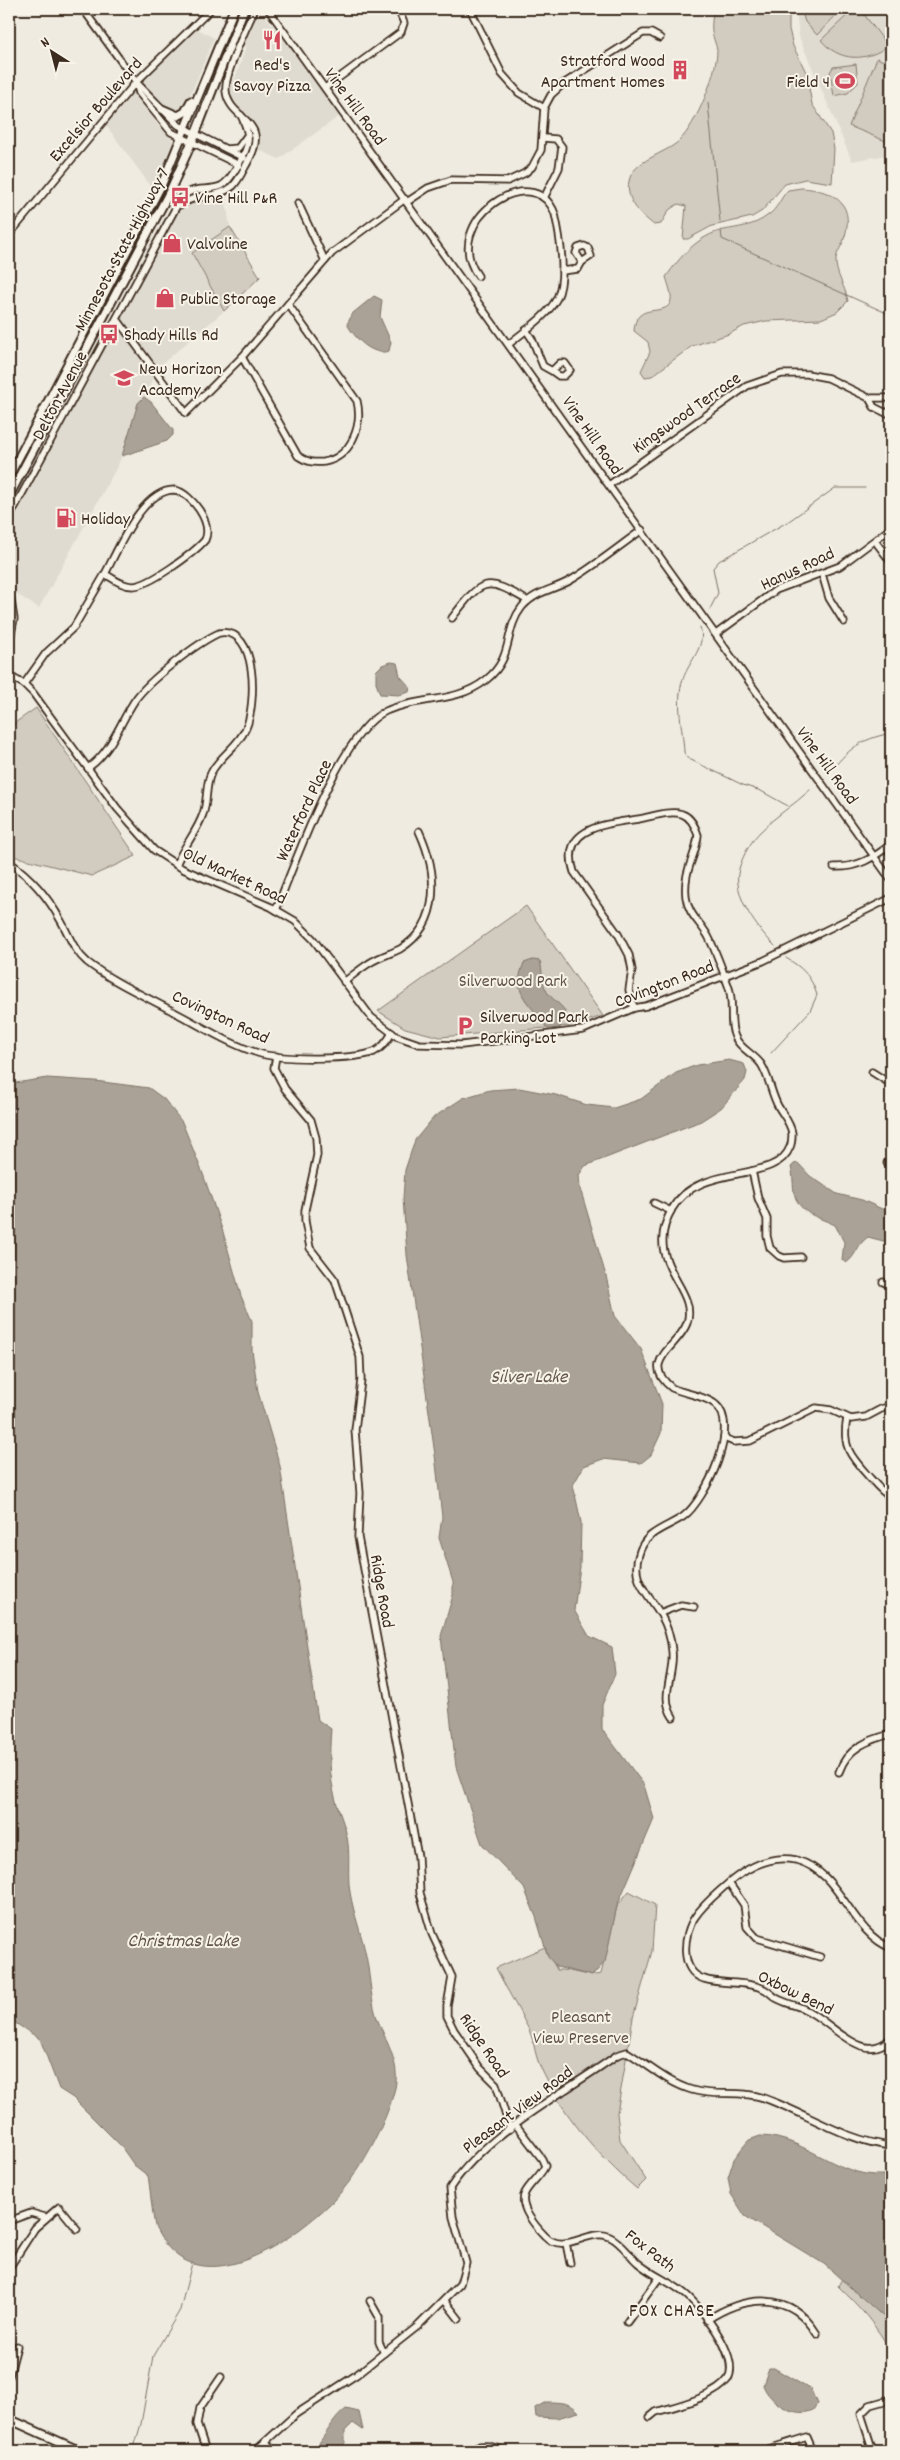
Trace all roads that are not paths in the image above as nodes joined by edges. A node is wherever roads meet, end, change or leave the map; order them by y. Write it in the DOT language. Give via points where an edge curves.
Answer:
graph roads {
  1 [pos="83,9"];
  2 [pos="211,9"];
  3 [pos="234,9"];
  4 [pos="244,9"];
  5 [pos="256,9"];
  6 [pos="268,9"];
  7 [pos="398,9"];
  8 [pos="470,9"];
  9 [pos="660,38"];
  10 [pos="215,54"];
  11 [pos="136,82"];
  12 [pos="325,88"];
  13 [pos="162,108"];
  14 [pos="544,108"];
  15 [pos="241,115"];
  16 [pos="185,130"];
  17 [pos="248,132"];
  18 [pos="182,138"];
  19 [pos="194,138"];
  20 [pos="543,138"];
  21 [pos="224,149"];
  22 [pos="242,157"];
  23 [pos="248,160"];
  24 [pos="238,165"];
  25 [pos="244,168"];
  26 [pos="544,198"];
  27 [pos="406,200"];
  28 [pos="298,203"];
  29 [pos="178,206"];
  30 [pos="9,235"];
  31 [pos="325,261"];
  32 [pos="582,262"];
  33 [pos="562,271"];
  34 [pos="478,276"];
  35 [pos="288,304"];
  36 [pos="117,319"];
  37 [pos="526,330"];
  38 [pos="509,344"];
  39 [pos="242,357"];
  40 [pos="552,371"];
  41 [pos="868,398"];
  42 [pos="891,398"];
  43 [pos="891,410"];
  44 [pos="9,476"];
  45 [pos="609,485"];
  46 [pos="9,496"];
  47 [pos="9,518"];
  48 [pos="891,528"];
  49 [pos="642,530"];
  50 [pos="874,541"];
  51 [pos="891,562"];
  52 [pos="105,574"];
  53 [pos="822,574"];
  54 [pos="9,588"];
  55 [pos="528,601"];
  56 [pos="452,618"];
  57 [pos="844,622"];
  58 [pos="716,634"];
  59 [pos="9,645"];
  60 [pos="9,676"];
  61 [pos="24,684"];
  62 [pos="88,768"];
  63 [pos="419,831"];
  64 [pos="891,844"];
  65 [pos="874,856"];
  66 [pos="9,862"];
  67 [pos="176,865"];
  68 [pos="834,867"];
  69 [pos="891,880"];
  70 [pos="891,898"];
  71 [pos="276,910"];
  72 [pos="724,976"];
  73 [pos="344,982"];
  74 [pos="634,1008"];
  75 [pos="392,1033"];
  76 [pos="276,1056"];
  77 [pos="872,1072"];
  78 [pos="891,1084"];
  79 [pos="752,1171"];
  80 [pos="654,1203"];
  81 [pos="671,1212"];
  82 [pos="801,1256"];
  83 [pos="883,1282"];
  84 [pos="891,1285"];
  85 [pos="891,1406"];
  86 [pos="847,1418"];
  87 [pos="724,1438"];
  88 [pos="891,1497"];
  89 [pos="694,1607"];
  90 [pos="660,1614"];
  91 [pos="673,1717"];
  92 [pos="891,1734"];
  93 [pos="839,1772"];
  94 [pos="729,1883"];
  95 [pos="891,1948"];
  96 [pos="820,1957"];
  97 [pos="891,2038"];
  98 [pos="516,2125"];
  99 [pos="510,2129"];
  100 [pos="891,2146"];
  101 [pos="45,2217"];
  102 [pos="9,2221"];
  103 [pos="77,2229"];
  104 [pos="566,2243"];
  105 [pos="570,2263"];
  106 [pos="9,2268"];
  107 [pos="659,2278"];
  108 [pos="370,2301"];
  109 [pos="445,2301"];
  110 [pos="459,2319"];
  111 [pos="707,2320"];
  112 [pos="628,2322"];
  113 [pos="818,2334"];
  114 [pos="17,2346"];
  115 [pos="384,2353"];
  116 [pos="9,2376"];
  117 [pos="221,2377"];
  118 [pos="891,2399"];
  119 [pos="650,2418"];
  120 [pos="9,2419"];
  121 [pos="266,2442"];
  122 [pos="80,2451"];
  123 [pos="206,2451"];
  124 [pos="255,2451"];
  125 [pos="274,2451"];
  126 [pos="466,2451"];
  127 [pos="503,2451"];
  128 [pos="579,2451"];
  129 [pos="590,2451"];
  130 [pos="762,2451"];
  131 [pos="813,2451"];
  132 [pos="873,2451"];
  1 -- 11 [label="street"];
  2 -- 11 [label="street, Excelsior Boulevard"];
  3 -- 10 [label="main road, Minnesota State Highway 7"];
  4 -- 19 [label="main road, Minnesota State Highway 7"];
  5 -- 15 [label="street" via="226,84 228,98"];
  6 -- 12 [label="street, Vine Hill Road"];
  7 -- 12 [label="street" via="404,23 401,32"];
  8 -- 14 [label="street" via="502,74 519,93"];
  9 -- 14 [label="street" via="642,33 633,38 563,84 551,95"];
  10 -- 13 [label="main road" via="204,68 186,112 176,115"];
  10 -- 16 [label="main road, Minnesota State Highway 7"];
  11 -- 13 [label="street"];
  11 -- 18 [label="street" via="139,93 164,124"];
  11 -- 30 [label="street, Excelsior Boulevard"];
  12 -- 27 [label="street, Vine Hill Road"];
  13 -- 16 [label="street"];
  14 -- 20 [label="street"];
  15 -- 17 [label="street"];
  15 -- 23 [label="street" via="249,122 254,134 254,147"];
  16 -- 18 [label="main road, Minnesota State Highway 7"];
  16 -- 19 [label="street"];
  17 -- 21 [label="street" via="245,142 238,148"];
  17 -- 22 [label="street, Delton Avenue"];
  18 -- 19 [label="street"];
  18 -- 44 [label="main road, Minnesota State Highway 7" via="111,285"];
  19 -- 21 [label="street"];
  19 -- 24 [label="street"];
  19 -- 46 [label="main road, Minnesota State Highway 7" via="158,215"];
  20 -- 26 [label="street" via="556,139 562,147 558,168"];
  20 -- 27 [label="street" via="538,159 517,178 451,180"];
  21 -- 22 [label="street"];
  22 -- 23 [label="street"];
  22 -- 24 [label="street, Delton Avenue"];
  23 -- 25 [label="street"];
  24 -- 25 [label="street"];
  24 -- 29 [label="street, Delton Avenue" via="223,185 192,191 181,198"];
  25 -- 29 [label="street" via="228,189 189,198"];
  26 -- 33 [label="street" via="555,214"];
  26 -- 34 [label="street" via="527,192 517,193 498,199 483,212 473,230 469,247 471,265"];
  27 -- 31 [label="street"];
  27 -- 38 [label="street, Vine Hill Road"];
  28 -- 31 [label="street"];
  29 -- 36 [label="street, Delton Avenue"];
  31 -- 35 [label="street"];
  32 -- 33 [label="street" via="578,269"];
  33 -- 37 [label="street" via="556,299"];
  35 -- 39 [label="street"];
  35 -- 39 [label="street" via="357,401 358,426 344,453 316,463 298,456"];
  36 -- 39 [label="street" via="186,413"];
  36 -- 47 [label="street, Delton Avenue"];
  37 -- 38 [label="street"];
  37 -- 40 [label="street" via="541,364"];
  38 -- 45 [label="street, Vine Hill Road"];
  41 -- 42 [label="street, Kingswood Terrace"];
  41 -- 43 [label="street, Kingswood Terrace" via="878,410"];
  41 -- 45 [label="street, Kingswood Terrace" via="818,375 770,376 742,390"];
  45 -- 49 [label="street, Vine Hill Road"];
  48 -- 50 [label="street, Hanus Road"];
  49 -- 55 [label="street, Waterford Place" via="568,582 538,593"];
  49 -- 58 [label="street, Vine Hill Road"];
  50 -- 51 [label="street"];
  50 -- 53 [label="street, Hanus Road" via="840,566"];
  52 -- 52 [label="street" via="148,501 162,491 181,491 186,495 206,524 207,535 202,544 145,584 124,585"];
  52 -- 61 [label="street" via="74,627 46,653"];
  53 -- 57 [label="street" via="829,598"];
  53 -- 58 [label="street, Hanus Road" via="776,590"];
  54 -- 59 [label="street" via="14,619"];
  55 -- 56 [label="street" via="500,586 486,584 474,590"];
  55 -- 71 [label="street, Waterford Place" via="516,617 505,657 487,680 461,695 394,708 366,726 332,776"];
  58 -- 65 [label="street, Vine Hill Road"];
  60 -- 61 [label="street, Old Market Road"];
  61 -- 62 [label="street, Old Market Road"];
  62 -- 67 [label="street, Old Market Road" via="142,839"];
  62 -- 67 [label="street" via="103,756 135,700 156,678 219,633 229,633 239,640 247,650 252,666 250,719 241,738 214,767 207,784 203,815"];
  63 -- 73 [label="street" via="427,848 433,888 425,923 400,949 369,963"];
  64 -- 65 [label="street"];
  65 -- 68 [label="street" via="856,865"];
  65 -- 69 [label="street, Vine Hill Road"];
  66 -- 76 [label="street, Covington Road" via="35,883 58,915 74,947 87,962 223,1038 258,1053"];
  67 -- 71 [label="street, Old Market Road"];
  70 -- 72 [label="street, Covington Road" via="763,962"];
  71 -- 73 [label="street, Old Market Road" via="305,930"];
  72 -- 74 [label="street, Covington Road"];
  72 -- 74 [label="street" via="707,933 694,919 687,904 687,871 698,835 692,822 682,814 668,814 590,828 573,846 571,864 629,954 632,970 629,990"];
  72 -- 79 [label="street" via="732,997 734,1036 761,1064 792,1132 790,1148 781,1161"];
  73 -- 75 [label="street, Old Market Road" via="371,1017"];
  74 -- 75 [label="street, Covington Road" via="583,1030 462,1045 419,1044"];
  75 -- 76 [label="street, Covington Road" via="380,1049 373,1052 334,1058"];
  76 -- 99 [label="street, Ridge Road" via="274,1068 285,1089 311,1120 316,1138 317,1155 305,1210 310,1248 335,1280 360,1357 361,1380 355,1430 360,1493 358,1536 418,1857 420,1893 432,1934 452,1976 447,2016 480,2068 496,2084"];
  77 -- 78 [label="street"];
  79 -- 81 [label="street" via="697,1185 678,1200"];
  79 -- 82 [label="street" via="767,1219 770,1248 784,1258"];
  80 -- 81 [label="street"];
  81 -- 87 [label="street" via="664,1232 664,1256 673,1278 685,1294 688,1319 681,1335 664,1352 660,1372 672,1388 715,1404 724,1417"];
  83 -- 84 [label="street"];
  85 -- 86 [label="street" via="859,1418"];
  86 -- 87 [label="street" via="831,1410 816,1408 750,1441 734,1442"];
  86 -- 88 [label="street" via="845,1437 850,1455"];
  87 -- 90 [label="street" via="700,1498 684,1516 647,1538 638,1554 638,1581"];
  89 -- 90 [label="street" via="681,1605"];
  90 -- 91 [label="street" via="672,1650 672,1676 666,1696"];
  92 -- 93 [label="street" via="853,1749 845,1756"];
  94 -- 95 [label="street, Oxbow Bend" via="756,1865 773,1860 784,1858 806,1863 837,1890 870,1935"];
  94 -- 96 [label="street" via="744,1905 747,1927 757,1938"];
  94 -- 97 [label="street, Oxbow Bend" via="708,1902 692,1924 686,1959 695,1974 704,1979 764,1989 828,2022 863,2048 878,2048"];
  98 -- 99 [label="street, Pleasant View Road"];
  98 -- 100 [label="street, Pleasant View Road" via="617,2055 627,2052 676,2084 694,2091 757,2096 874,2144"];
  98 -- 104 [label="street" via="545,2166 525,2193 524,2205 546,2238"];
  99 -- 109 [label="street, Pleasant View Road" via="466,2166 450,2188 453,2217 466,2263 460,2284"];
  101 -- 102 [label="street" via="30,2213"];
  101 -- 103 [label="street" via="59,2207"];
  101 -- 106 [label="street"];
  104 -- 105 [label="street"];
  104 -- 107 [label="street, Fox Path" via="601,2235 611,2237"];
  107 -- 111 [label="street, Fox Path" via="680,2290 698,2306"];
  107 -- 112 [label="street"];
  108 -- 115 [label="street" via="379,2317"];
  109 -- 110 [label="street"];
  109 -- 115 [label="street, Pleasant View Road"];
  111 -- 113 [label="street" via="718,2312 747,2301 782,2303 806,2318"];
  111 -- 119 [label="street, Fox Path" via="728,2351 731,2366 728,2378 706,2396 656,2412"];
  114 -- 116 [label="street"];
  115 -- 121 [label="street, Pleasant View Road" via="296,2414"];
  117 -- 123 [label="street" via="200,2408 197,2424"];
  118 -- 132 [label="street" via="870,2405 861,2414"];
  120 -- 122 [label="main road"];
  121 -- 124 [label="street, Pleasant View Road"];
  121 -- 125 [label="street"];
  126 -- 127 [label="street" via="479,2445 492,2445"];
  128 -- 129 [label="street"];
  130 -- 131 [label="street" via="807,2437"];
}
